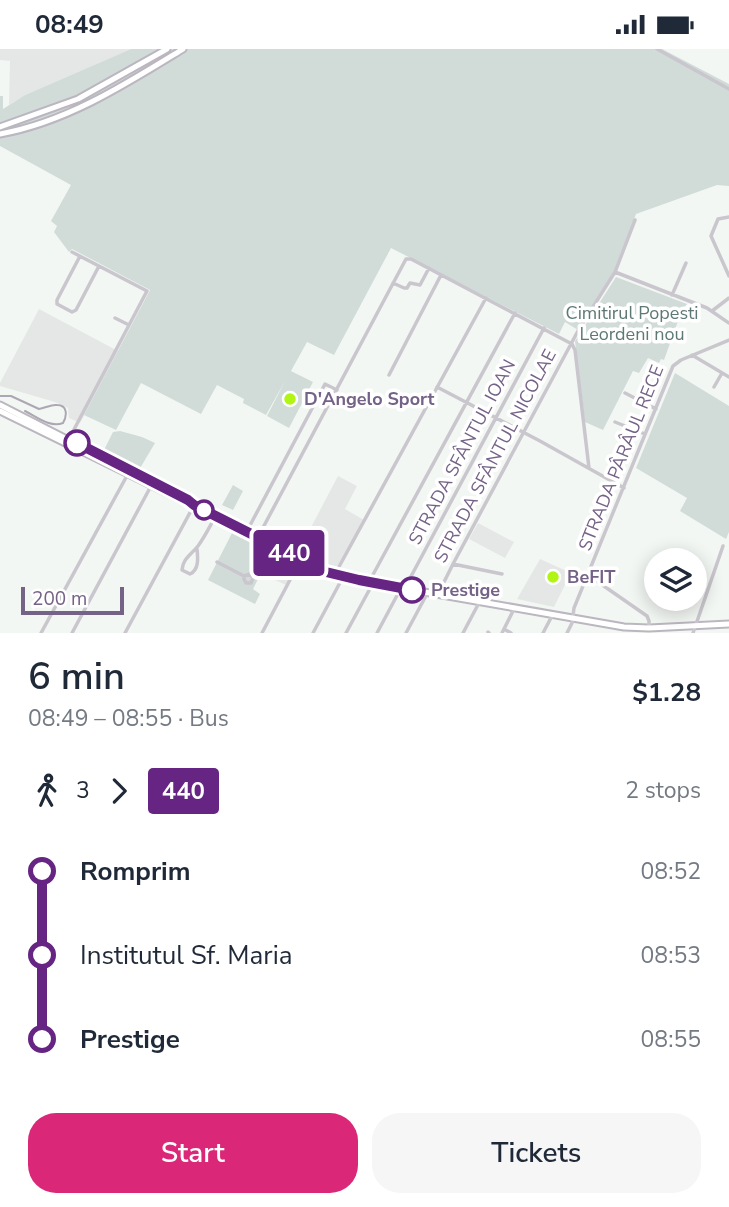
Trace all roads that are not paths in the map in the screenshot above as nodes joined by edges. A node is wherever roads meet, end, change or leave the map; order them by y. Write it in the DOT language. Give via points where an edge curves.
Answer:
graph roads {
  1 [pos="167,49"];
  2 [pos="183,49"];
  3 [pos="657,49"];
  4 [pos="729,89"];
  5 [pos="23,119"];
  6 [pos="0,127"];
  7 [pos="26,128"];
  8 [pos="0,134"];
  9 [pos="729,217"];
  10 [pos="635,220"];
  11 [pos="72,252"];
  12 [pos="80,256"];
  13 [pos="686,263"];
  14 [pos="99,266"];
  15 [pos="429,268"];
  16 [pos="615,272"];
  17 [pos="441,275"];
  18 [pos="729,276"];
  19 [pos="393,283"];
  20 [pos="672,295"];
  21 [pos="485,298"];
  22 [pos="729,298"];
  23 [pos="712,311"];
  24 [pos="515,313"];
  25 [pos="115,318"];
  26 [pos="729,323"];
  27 [pos="129,325"];
  28 [pos="544,328"];
  29 [pos="729,340"];
  30 [pos="572,344"];
  31 [pos="692,355"];
  32 [pos="722,373"];
  33 [pos="388,375"];
  34 [pos="729,377"];
  35 [pos="437,387"];
  36 [pos="714,387"];
  37 [pos="337,390"];
  38 [pos="625,393"];
  39 [pos="467,402"];
  40 [pos="0,405"];
  41 [pos="656,409"];
  42 [pos="0,411"];
  43 [pos="496,418"];
  44 [pos="615,422"];
  45 [pos="524,432"];
  46 [pos="646,434"];
  47 [pos="69,439"];
  48 [pos="589,468"];
  49 [pos="129,472"];
  50 [pos="151,486"];
  51 [pos="624,488"];
  52 [pos="194,505"];
  53 [pos="214,519"];
  54 [pos="247,532"];
  55 [pos="258,538"];
  56 [pos="723,546"];
  57 [pos="197,549"];
  58 [pos="301,559"];
  59 [pos="217,562"];
  60 [pos="453,564"];
  61 [pos="502,574"];
  62 [pos="335,575"];
  63 [pos="588,575"];
  64 [pos="244,576"];
  65 [pos="343,576"];
  66 [pos="371,582"];
  67 [pos="404,588"];
  68 [pos="428,592"];
  69 [pos="438,594"];
  70 [pos="480,601"];
  71 [pos="515,607"];
  72 [pos="553,614"];
  73 [pos="573,618"];
  74 [pos="729,624"];
  75 [pos="696,625"];
  76 [pos="374,627"];
  77 [pos="380,627"];
  78 [pos="649,628"];
  79 [pos="503,631"];
  80 [pos="41,633"];
  81 [pos="72,633"];
  82 [pos="125,633"];
  83 [pos="262,633"];
  84 [pos="313,633"];
  85 [pos="346,633"];
  86 [pos="377,633"];
  87 [pos="406,633"];
  88 [pos="463,633"];
  89 [pos="511,633"];
  90 [pos="543,633"];
  91 [pos="567,633"];
  92 [pos="693,633"];
  1 -- 5 [label="main road" via="84,96"];
  2 -- 7 [label="main road" via="93,101"];
  3 -- 4 [label="street"];
  5 -- 6 [label="main road"];
  5 -- 7 [label="main road"];
  7 -- 8 [label="main road"];
  9 -- 18 [label="street" via="718,219 711,236"];
  10 -- 16 [label="street, STRADA SFÂNTUL NICOLAE"];
  11 -- 12 [label="street"];
  12 -- 14 [label="street"];
  12 -- 14 [label="street" via="57,304 76,310"];
  13 -- 20 [label="street"];
  14 -- 27 [label="street" via="147,291"];
  15 -- 17 [label="street"];
  15 -- 19 [label="street" via="420,285 410,283 404,288"];
  15 -- 19 [label="street" via="406,259"];
  16 -- 20 [label="street"];
  16 -- 30 [label="street, STRADA SFÂNTUL NICOLAE"];
  17 -- 21 [label="street"];
  17 -- 33 [label="street"];
  19 -- 37 [label="street"];
  20 -- 23 [label="street"];
  21 -- 24 [label="street"];
  21 -- 35 [label="street"];
  22 -- 23 [label="street"];
  23 -- 26 [label="street"];
  24 -- 28 [label="street"];
  24 -- 39 [label="street"];
  25 -- 27 [label="street"];
  27 -- 47 [label="street"];
  28 -- 30 [label="street"];
  28 -- 43 [label="street, STRADA SFÂNTUL IOAN"];
  29 -- 31 [label="street, STRADA PÂRÂUL RECE"];
  30 -- 45 [label="street, STRADA SFÂNTUL NICOLAE"];
  30 -- 48 [label="street"];
  31 -- 32 [label="street"];
  31 -- 41 [label="street, STRADA PÂRÂUL RECE" via="673,366"];
  32 -- 34 [label="street"];
  32 -- 36 [label="street"];
  35 -- 39 [label="street"];
  35 -- 62 [label="street"];
  37 -- 54 [label="street" via="325,384"];
  37 -- 55 [label="street"];
  38 -- 41 [label="street"];
  39 -- 43 [label="street"];
  39 -- 66 [label="street"];
  40 -- 47 [label="main road"];
  41 -- 46 [label="street, STRADA PÂRÂUL RECE"];
  42 -- 49 [label="main road"];
  43 -- 45 [label="street"];
  43 -- 67 [label="street, STRADA SFÂNTUL IOAN"];
  44 -- 46 [label="street"];
  45 -- 48 [label="street"];
  45 -- 60 [label="street, STRADA SFÂNTUL NICOLAE"];
  46 -- 51 [label="street, STRADA PÂRÂUL RECE"];
  47 -- 49 [label="main road"];
  48 -- 51 [label="street"];
  49 -- 50 [label="main road"];
  49 -- 52 [label="main road"];
  49 -- 80 [label="street"];
  50 -- 52 [label="main road"];
  50 -- 81 [label="street"];
  51 -- 63 [label="street, STRADA PÂRÂUL RECE"];
  52 -- 54 [label="main road"];
  52 -- 82 [label="street"];
  53 -- 57 [label="street"];
  54 -- 55 [label="main road"];
  55 -- 58 [label="main road"];
  56 -- 75 [label="street"];
  57 -- 57 [label="street" via="182,566 190,574 197,565"];
  58 -- 62 [label="main road"];
  58 -- 83 [label="street"];
  59 -- 64 [label="street"];
  60 -- 61 [label="street"];
  60 -- 69 [label="street, STRADA SFÂNTUL NICOLAE"];
  62 -- 65 [label="main road"];
  63 -- 73 [label="street, STRADA PÂRÂUL RECE"];
  63 -- 78 [label="street" via="647,616"];
  65 -- 66 [label="main road"];
  65 -- 84 [label="street"];
  66 -- 67 [label="main road"];
  66 -- 85 [label="street"];
  67 -- 68 [label="main road"];
  67 -- 77 [label="street, STRADA SFÂNTUL IOAN"];
  68 -- 69 [label="main road"];
  68 -- 87 [label="street"];
  69 -- 70 [label="main road"];
  70 -- 71 [label="main road"];
  70 -- 88 [label="street"];
  71 -- 72 [label="main road"];
  71 -- 79 [label="street"];
  72 -- 73 [label="main road"];
  72 -- 90 [label="street"];
  73 -- 78 [label="main road"];
  73 -- 91 [label="street, STRADA PÂRÂUL RECE"];
  74 -- 75 [label="main road"];
  75 -- 78 [label="main road"];
  75 -- 92 [label="street"];
  76 -- 77 [label="street"];
  77 -- 86 [label="street, STRADA SFÂNTUL IOAN"];
  79 -- 89 [label="street"];
}
